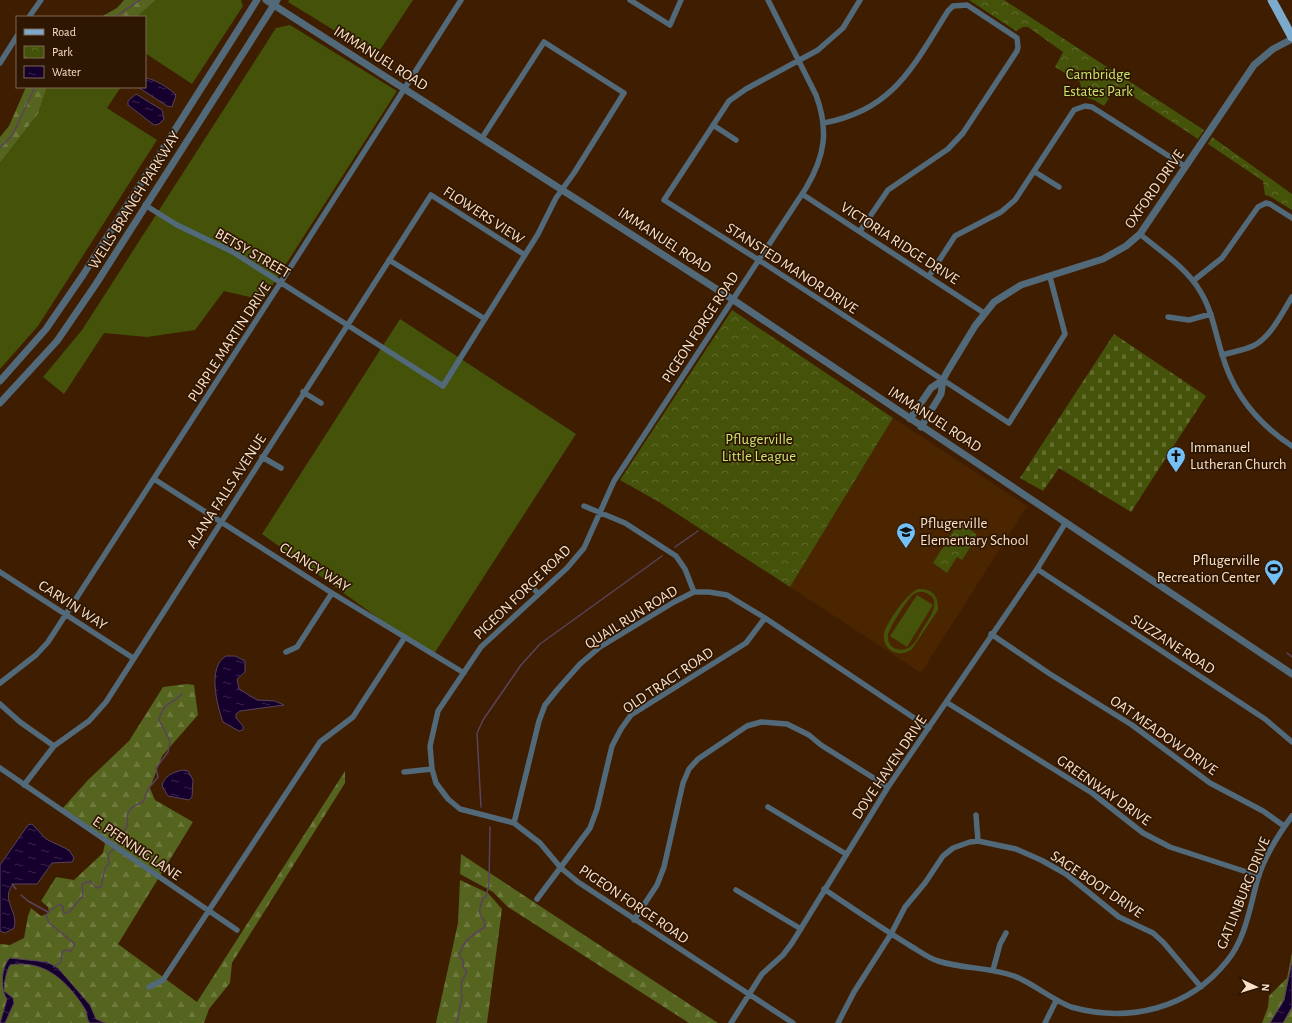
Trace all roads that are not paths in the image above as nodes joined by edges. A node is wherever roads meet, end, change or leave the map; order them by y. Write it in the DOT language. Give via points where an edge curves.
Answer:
graph roads {
  1 [pos="41,0"];
  2 [pos="257,0"];
  3 [pos="266,0"];
  4 [pos="461,0"];
  5 [pos="630,0"];
  6 [pos="681,0"];
  7 [pos="768,0"];
  8 [pos="860,0"];
  9 [pos="1272,0"];
  10 [pos="276,3"];
  11 [pos="31,16"];
  12 [pos="16,38"];
  13 [pos="1292,38"];
  14 [pos="799,61"];
  15 [pos="0,63"];
  16 [pos="405,88"];
  17 [pos="824,123"];
  18 [pos="713,125"];
  19 [pos="482,138"];
  20 [pos="736,140"];
  21 [pos="1186,168"];
  22 [pos="1035,172"];
  23 [pos="1059,187"];
  24 [pos="562,189"];
  25 [pos="802,194"];
  26 [pos="431,195"];
  27 [pos="145,205"];
  28 [pos="1292,218"];
  29 [pos="860,231"];
  30 [pos="1140,234"];
  31 [pos="525,255"];
  32 [pos="389,260"];
  33 [pos="758,260"];
  34 [pos="929,276"];
  35 [pos="1050,276"];
  36 [pos="1194,281"];
  37 [pos="281,282"];
  38 [pos="1292,297"];
  39 [pos="732,299"];
  40 [pos="984,313"];
  41 [pos="1211,314"];
  42 [pos="1168,317"];
  43 [pos="485,319"];
  44 [pos="346,326"];
  45 [pos="1222,355"];
  46 [pos="943,380"];
  47 [pos="0,381"];
  48 [pos="303,392"];
  49 [pos="0,403"];
  50 [pos="321,403"];
  51 [pos="910,419"];
  52 [pos="922,427"];
  53 [pos="1292,446"];
  54 [pos="262,457"];
  55 [pos="280,468"];
  56 [pos="154,479"];
  57 [pos="584,506"];
  58 [pos="601,512"];
  59 [pos="220,522"];
  60 [pos="1066,522"];
  61 [pos="1037,569"];
  62 [pos="0,572"];
  63 [pos="530,586"];
  64 [pos="694,592"];
  65 [pos="332,593"];
  66 [pos="538,593"];
  67 [pos="66,615"];
  68 [pos="765,618"];
  69 [pos="991,634"];
  70 [pos="405,637"];
  71 [pos="286,652"];
  72 [pos="133,658"];
  73 [pos="464,673"];
  74 [pos="1292,674"];
  75 [pos="0,682"];
  76 [pos="946,702"];
  77 [pos="0,704"];
  78 [pos="929,728"];
  79 [pos="1292,742"];
  80 [pos="54,746"];
  81 [pos="0,768"];
  82 [pos="432,769"];
  83 [pos="404,772"];
  84 [pos="24,785"];
  85 [pos="888,787"];
  86 [pos="768,807"];
  87 [pos="976,815"];
  88 [pos="1292,816"];
  89 [pos="514,823"];
  90 [pos="1284,826"];
  91 [pos="978,841"];
  92 [pos="846,854"];
  93 [pos="561,868"];
  94 [pos="1259,876"];
  95 [pos="824,889"];
  96 [pos="736,890"];
  97 [pos="537,899"];
  98 [pos="208,911"];
  99 [pos="634,920"];
  100 [pos="801,929"];
  101 [pos="237,930"];
  102 [pos="1006,933"];
  103 [pos="891,934"];
  104 [pos="993,970"];
  105 [pos="149,987"];
  106 [pos="1201,987"];
  107 [pos="750,994"];
  108 [pos="1056,1001"];
  109 [pos="731,1023"];
  110 [pos="793,1023"];
  111 [pos="838,1023"];
  112 [pos="1045,1023"];
  1 -- 11 [label="street"];
  2 -- 47 [label="street, WELLS BRANCH PARKWAY" via="83,275 46,329"];
  3 -- 10 [label="street, IMMANUEL ROAD"];
  4 -- 16 [label="street, PURPLE MARTIN DRIVE"];
  5 -- 6 [label="street" via="670,25"];
  7 -- 14 [label="street, PIGEON FORGE ROAD"];
  8 -- 14 [label="street, STANSTED MANOR DRIVE" via="843,28 830,41"];
  9 -- 13 [label="main road"];
  10 -- 16 [label="street, IMMANUEL ROAD"];
  10 -- 27 [label="street, WELLS BRANCH PARKWAY"];
  12 -- 15 [label="street"];
  13 -- 21 [label="street, OXFORD DRIVE" via="1273,49 1254,65"];
  14 -- 17 [label="street, PIGEON FORGE ROAD" via="816,95"];
  14 -- 18 [label="street, STANSTED MANOR DRIVE" via="729,101"];
  16 -- 19 [label="street, IMMANUEL ROAD"];
  16 -- 37 [label="street, PURPLE MARTIN DRIVE"];
  17 -- 25 [label="street, PIGEON FORGE ROAD" via="824,143 819,162"];
  17 -- 29 [label="street" via="860,112 906,77 953,6 967,5 1017,38 1017,51 964,133 948,149 888,190"];
  18 -- 20 [label="street"];
  18 -- 33 [label="street, STANSTED MANOR DRIVE" via="664,200"];
  19 -- 24 [label="street, IMMANUEL ROAD"];
  19 -- 24 [label="street" via="544,42 624,93"];
  21 -- 22 [label="street" via="1092,107 1085,106 1074,110"];
  21 -- 30 [label="street, OXFORD DRIVE"];
  22 -- 23 [label="street"];
  22 -- 34 [label="street" via="1009,206 955,236"];
  24 -- 31 [label="street"];
  24 -- 39 [label="street, IMMANUEL ROAD"];
  25 -- 29 [label="street, VICTORIA RIDGE DRIVE"];
  25 -- 33 [label="street, PIGEON FORGE ROAD"];
  26 -- 31 [label="street, FLOWERS VIEW"];
  26 -- 32 [label="street, ALANA FALLS AVENUE"];
  27 -- 37 [label="street, BETSY STREET" via="177,225 233,252"];
  27 -- 49 [label="street, WELLS BRANCH PARKWAY" via="57,341"];
  28 -- 36 [label="street" via="1270,204 1262,204 1222,258"];
  29 -- 34 [label="street, VICTORIA RIDGE DRIVE"];
  30 -- 35 [label="street, OXFORD DRIVE" via="1126,246 1103,259"];
  30 -- 36 [label="street"];
  31 -- 43 [label="street"];
  32 -- 43 [label="street"];
  32 -- 44 [label="street, ALANA FALLS AVENUE"];
  33 -- 39 [label="street, PIGEON FORGE ROAD"];
  33 -- 46 [label="street, STANSTED MANOR DRIVE"];
  34 -- 40 [label="street, VICTORIA RIDGE DRIVE"];
  35 -- 40 [label="street, OXFORD DRIVE" via="1012,290 994,302"];
  35 -- 46 [label="street, STANSTED MANOR DRIVE" via="1065,334 1009,423"];
  36 -- 41 [label="street"];
  37 -- 44 [label="street, BETSY STREET"];
  37 -- 56 [label="street, PURPLE MARTIN DRIVE"];
  38 -- 45 [label="street" via="1274,325 1258,343"];
  39 -- 51 [label="street, IMMANUEL ROAD"];
  39 -- 58 [label="street, PIGEON FORGE ROAD" via="614,482"];
  40 -- 46 [label="street, OXFORD DRIVE"];
  41 -- 42 [label="street" via="1189,320"];
  41 -- 45 [label="street"];
  43 -- 44 [label="street, BETSY STREET" via="443,386"];
  44 -- 48 [label="street, ALANA FALLS AVENUE"];
  45 -- 53 [label="street" via="1244,403 1261,422"];
  46 -- 51 [label="street" via="931,388"];
  46 -- 52 [label="street" via="941,394"];
  48 -- 50 [label="street"];
  48 -- 54 [label="street, ALANA FALLS AVENUE"];
  51 -- 52 [label="street, IMMANUEL ROAD"];
  52 -- 60 [label="street, IMMANUEL ROAD"];
  54 -- 55 [label="street"];
  54 -- 59 [label="street, ALANA FALLS AVENUE"];
  56 -- 59 [label="street, CLANCY WAY"];
  56 -- 67 [label="street, PURPLE MARTIN DRIVE"];
  57 -- 58 [label="street"];
  58 -- 64 [label="street" via="625,523 676,556 685,569"];
  58 -- 66 [label="street, PIGEON FORGE ROAD" via="584,548 567,568"];
  59 -- 65 [label="street, CLANCY WAY"];
  59 -- 72 [label="street, ALANA FALLS AVENUE"];
  60 -- 61 [label="street, DOVE HAVEN DRIVE"];
  60 -- 74 [label="street, IMMANUEL ROAD"];
  61 -- 69 [label="street, DOVE HAVEN DRIVE"];
  61 -- 79 [label="street, SUZZANE ROAD" via="1265,718"];
  62 -- 67 [label="street, CARVIN WAY"];
  63 -- 66 [label="street"];
  64 -- 68 [label="street, QUAIL RUN ROAD" via="727,595"];
  64 -- 89 [label="street, QUAIL RUN ROAD" via="600,648 580,664 545,705"];
  65 -- 70 [label="street, CLANCY WAY"];
  65 -- 71 [label="street" via="298,647"];
  66 -- 73 [label="street, PIGEON FORGE ROAD" via="481,647"];
  67 -- 72 [label="street, CARVIN WAY"];
  67 -- 75 [label="street, PURPLE MARTIN DRIVE" via="43,649"];
  68 -- 78 [label="street, QUAIL RUN ROAD"];
  68 -- 93 [label="street, OLD TRACT ROAD" via="746,643 632,715 620,729 612,746 590,828"];
  69 -- 76 [label="street, DOVE HAVEN DRIVE"];
  69 -- 90 [label="street, OAT MEADOW DRIVE" via="1132,725 1210,783 1264,811"];
  70 -- 73 [label="street, CLANCY WAY"];
  70 -- 98 [label="street" via="353,716 320,742"];
  72 -- 80 [label="street, ALANA FALLS AVENUE" via="89,721"];
  73 -- 82 [label="street, PIGEON FORGE ROAD" via="438,711 430,746"];
  76 -- 78 [label="street, DOVE HAVEN DRIVE"];
  76 -- 94 [label="street, GREENWAY DRIVE" via="1092,793 1143,833 1170,847"];
  77 -- 80 [label="street"];
  78 -- 85 [label="street, DOVE HAVEN DRIVE"];
  80 -- 84 [label="street, ALANA FALLS AVENUE"];
  81 -- 84 [label="street, E. PFENNIG LANE"];
  82 -- 83 [label="street"];
  82 -- 89 [label="street, PIGEON FORGE ROAD" via="436,783 448,799 460,809"];
  84 -- 98 [label="street, E. PFENNIG LANE"];
  85 -- 92 [label="street, DOVE HAVEN DRIVE"];
  85 -- 99 [label="street" via="809,735 787,724 762,722 747,726 698,759 689,769 683,783 659,879"];
  86 -- 92 [label="street"];
  87 -- 91 [label="street"];
  88 -- 90 [label="street, GATLINBURG DRIVE"];
  89 -- 93 [label="street, PIGEON FORGE ROAD" via="540,843"];
  90 -- 94 [label="street, GATLINBURG DRIVE"];
  91 -- 103 [label="street, SAGE BOOT DRIVE" via="953,848 943,856 905,907"];
  91 -- 106 [label="street, SAGE BOOT DRIVE" via="1016,849 1066,874 1119,917 1153,933"];
  92 -- 95 [label="street, DOVE HAVEN DRIVE"];
  93 -- 97 [label="street, OLD TRACT ROAD"];
  93 -- 99 [label="street, PIGEON FORGE ROAD"];
  94 -- 106 [label="street, GATLINBURG DRIVE" via="1239,942 1229,960"];
  95 -- 100 [label="street, DOVE HAVEN DRIVE"];
  95 -- 103 [label="street, GATLINBURG DRIVE"];
  96 -- 100 [label="street"];
  98 -- 101 [label="street, E. PFENNIG LANE"];
  98 -- 105 [label="street" via="163,980"];
  99 -- 107 [label="street, PIGEON FORGE ROAD"];
  100 -- 107 [label="street, DOVE HAVEN DRIVE" via="783,955 762,974"];
  102 -- 104 [label="street" via="1000,944"];
  103 -- 104 [label="street, GATLINBURG DRIVE" via="938,961"];
  103 -- 111 [label="street, SAGE BOOT DRIVE" via="854,992"];
  104 -- 108 [label="street, GATLINBURG DRIVE" via="1015,977"];
  106 -- 108 [label="street, GATLINBURG DRIVE" via="1178,1003 1132,1016 1110,1017 1094,1014"];
  107 -- 109 [label="street, DOVE HAVEN DRIVE"];
  107 -- 110 [label="street, PIGEON FORGE ROAD"];
  108 -- 112 [label="street"];
}
